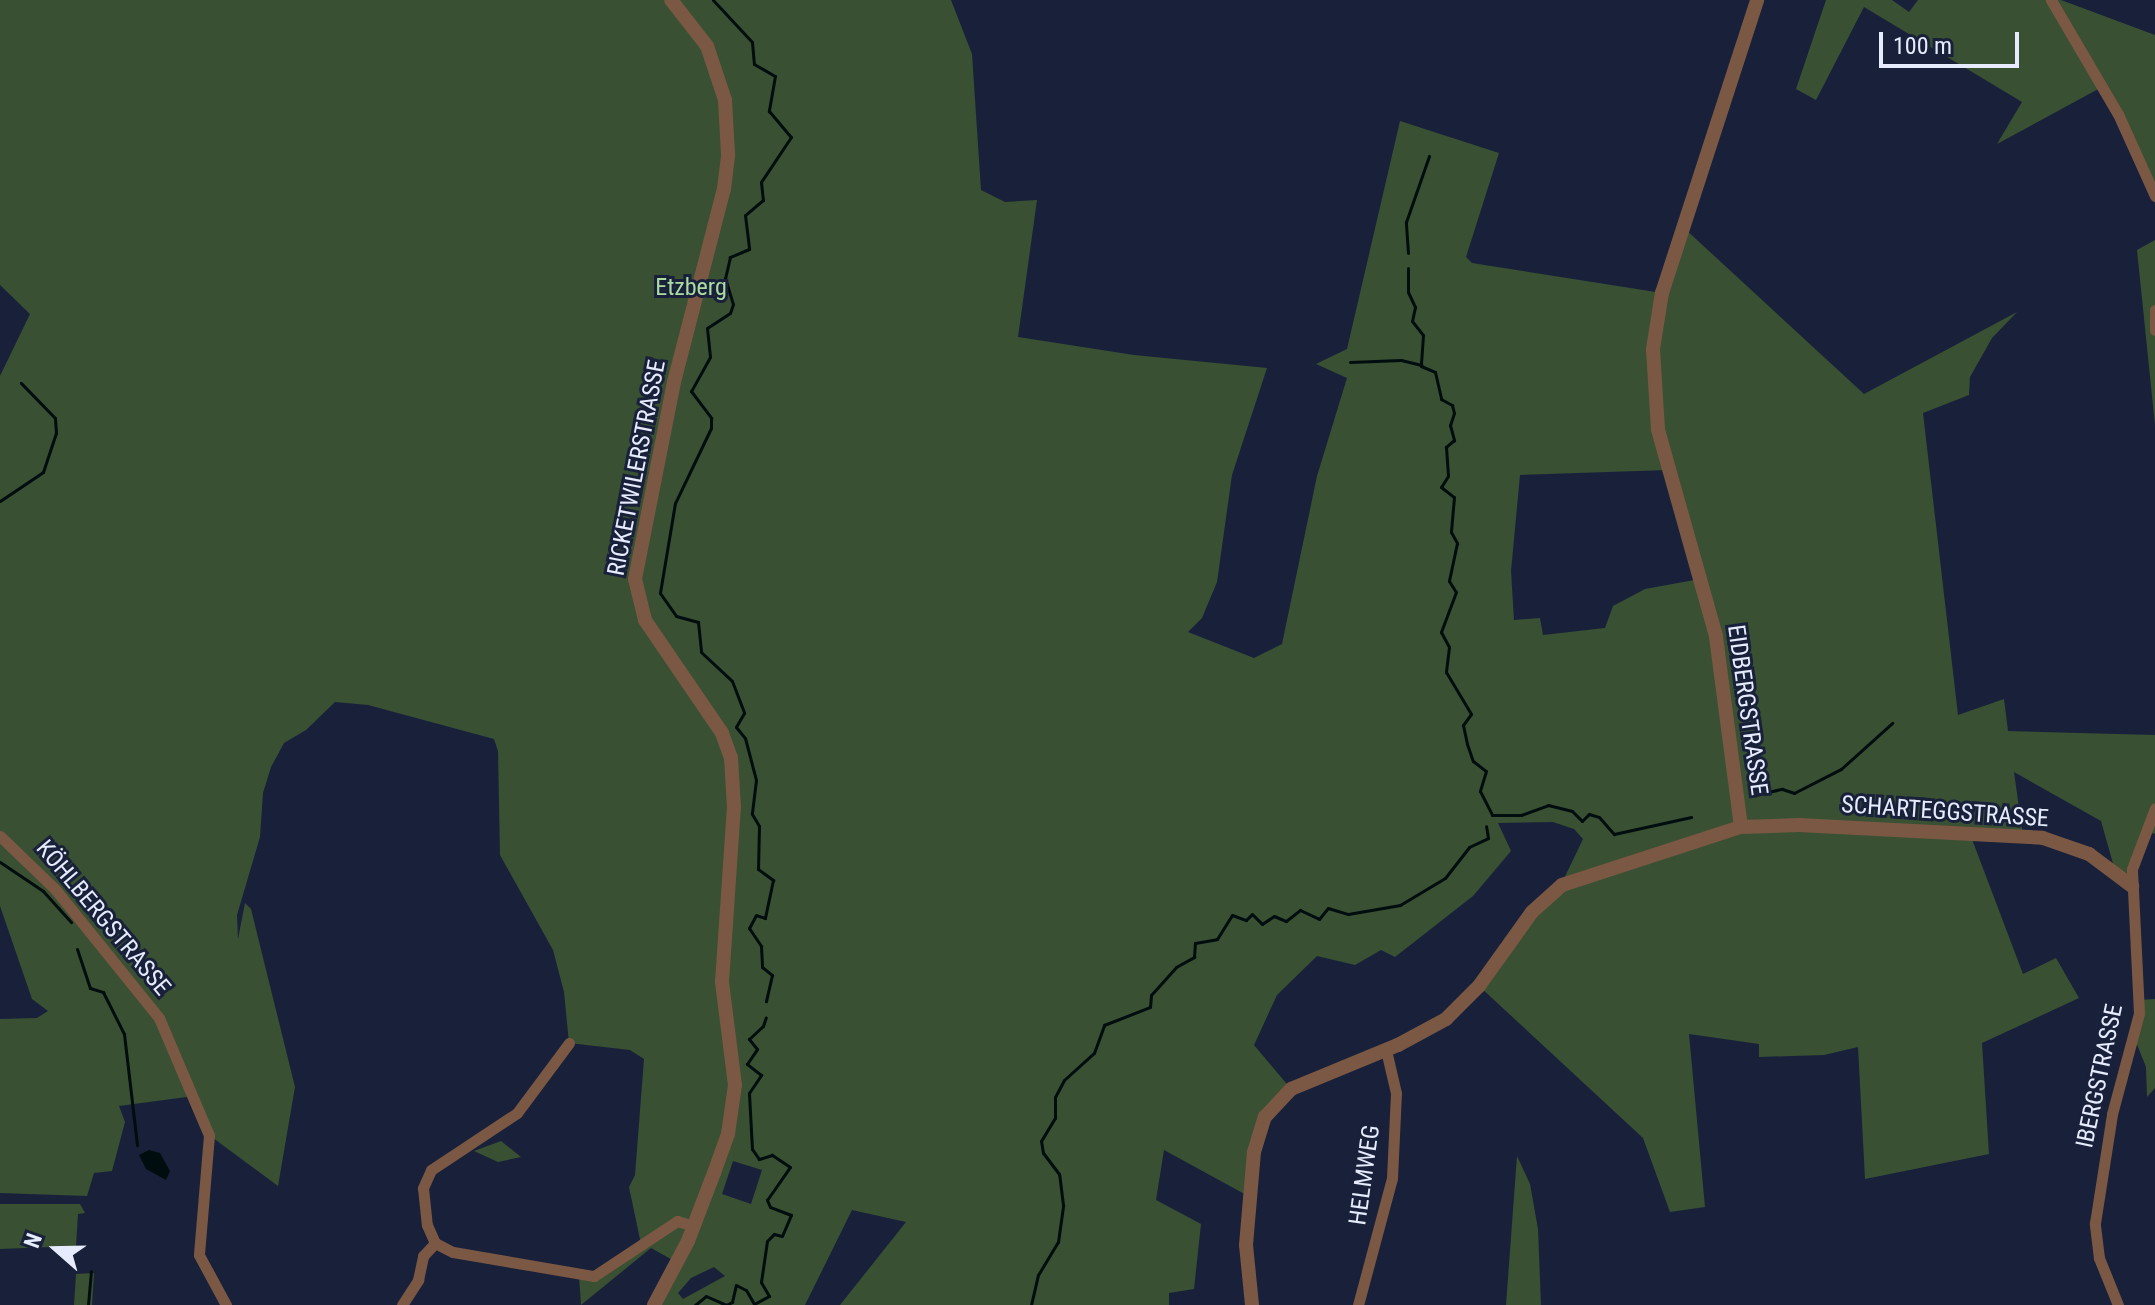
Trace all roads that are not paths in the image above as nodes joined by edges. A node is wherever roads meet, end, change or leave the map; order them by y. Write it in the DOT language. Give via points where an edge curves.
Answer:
graph roads {
  1 [pos="671,0"];
  2 [pos="1757,0"];
  3 [pos="2051,0"];
  4 [pos="2155,196"];
  5 [pos="2155,310"];
  6 [pos="2155,330"];
  7 [pos="2155,808"];
  8 [pos="1741,827"];
  9 [pos="0,836"];
  10 [pos="2132,886"];
  11 [pos="569,1043"];
  12 [pos="1386,1050"];
  13 [pos="694,1226"];
  14 [pos="435,1243"];
  15 [pos="226,1305"];
  16 [pos="402,1305"];
  17 [pos="654,1305"];
  18 [pos="1252,1305"];
  19 [pos="1358,1305"];
  20 [pos="2118,1305"];
  1 -- 13 [label="street, RICKETWILERSTRASSE" via="707,46 725,100 728,154 724,189 674,382 635,579 645,620 722,733 734,783 722,982 733,1110"];
  2 -- 8 [label="street, EIDBERGSTRASSE" via="1662,293 1653,349 1658,429 1716,636"];
  3 -- 4 [label="street" via="2118,114"];
  5 -- 6 [label="street"];
  7 -- 10 [label="street, IBERGSTRASSE" via="2132,869"];
  8 -- 10 [label="street, SCHARTEGGSTRASSE" via="2043,838 2089,854"];
  8 -- 12 [label="street, EIDBERGSTRASSE" via="1562,885 1538,905 1479,986 1446,1019"];
  9 -- 15 [label="street, KÖHLBERGSTRASSE" via="55,889 159,1018 209,1135 199,1255"];
  10 -- 20 [label="street, IBERGSTRASSE" via="2139,1013 2112,1114 2095,1223 2099,1258"];
  11 -- 14 [label="street" via="517,1113 431,1170 423,1188"];
  12 -- 18 [label="street, EIDBERGSTRASSE" via="1291,1089 1265,1117 1255,1141 1246,1245"];
  12 -- 19 [label="street, HELMWEG" via="1396,1093 1392,1178"];
  13 -- 14 [label="street" via="677,1221 594,1276 453,1252"];
  13 -- 17 [label="street, RICKETWILERSTRASSE"];
  14 -- 16 [label="street" via="423,1256 418,1280"];
}
